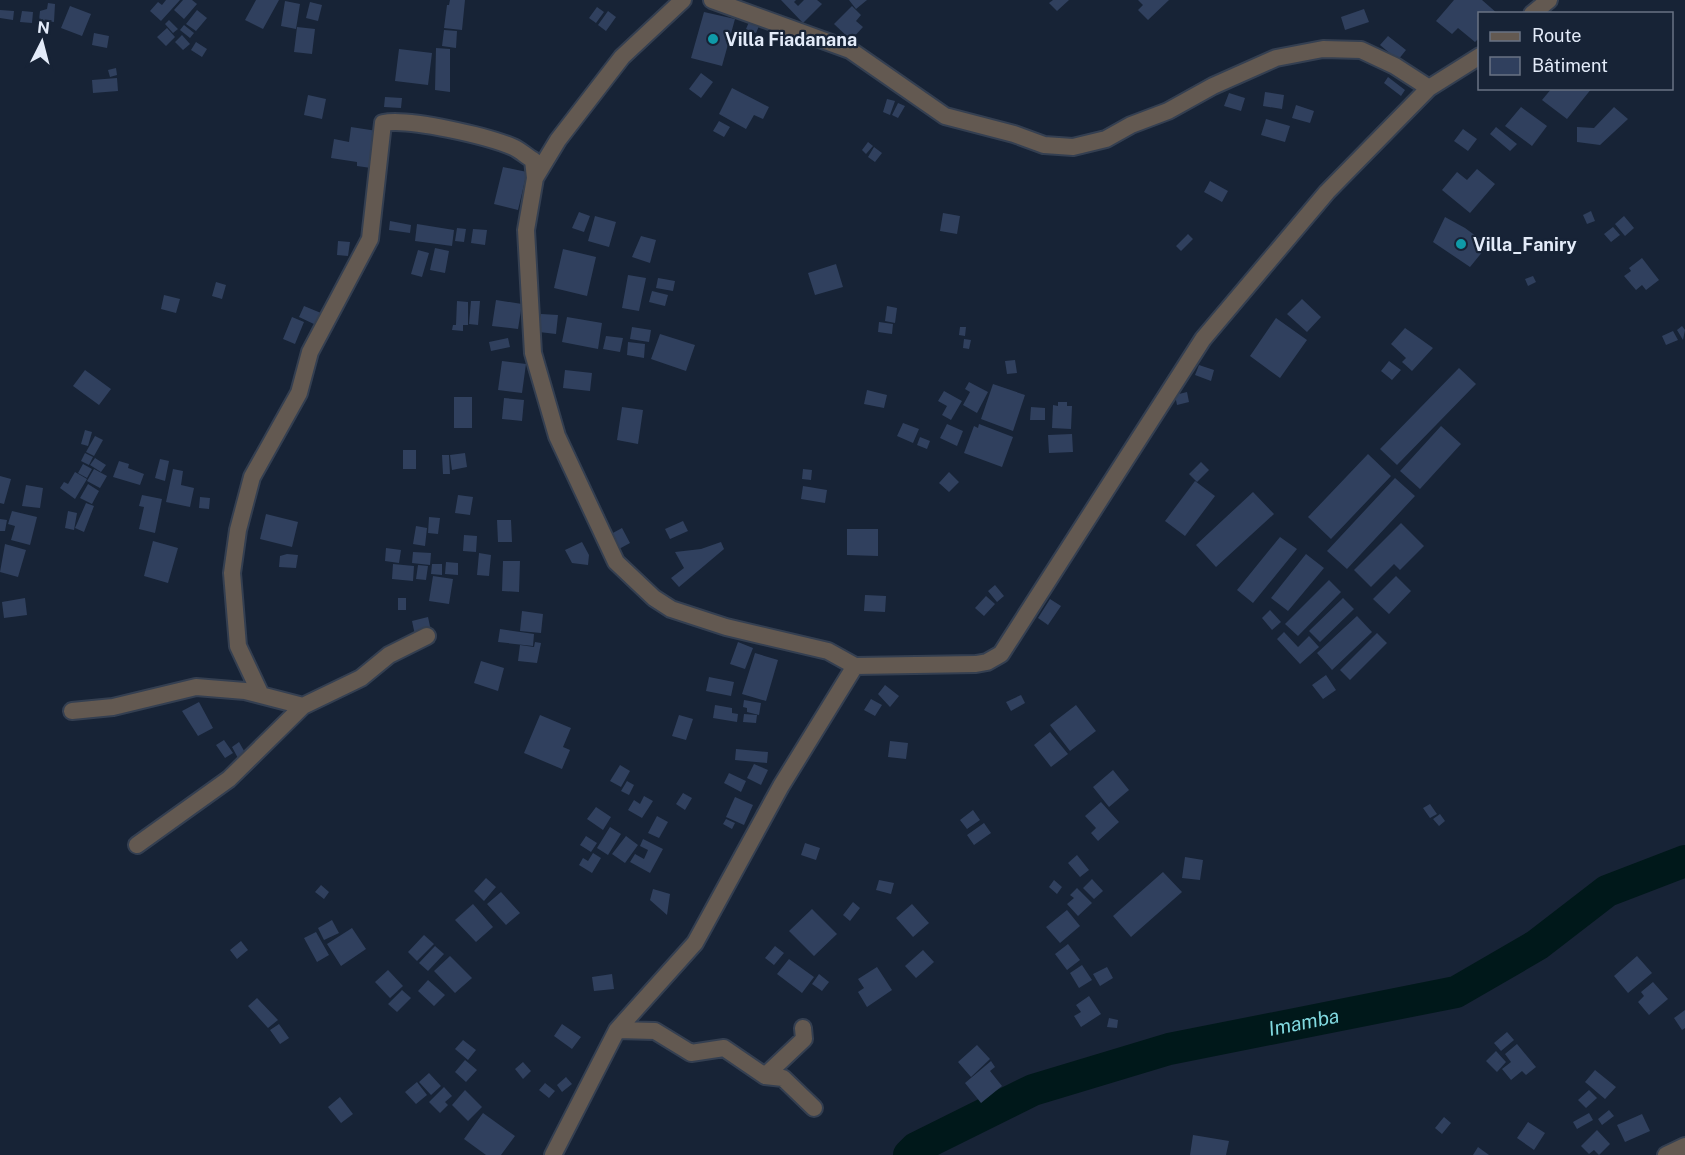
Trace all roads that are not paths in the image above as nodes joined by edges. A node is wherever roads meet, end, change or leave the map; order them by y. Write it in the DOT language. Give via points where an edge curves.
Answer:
graph roads {
  1 [pos="683,0"];
  2 [pos="712,0"];
  3 [pos="1549,0"];
  4 [pos="1534,12"];
  5 [pos="1478,57"];
  6 [pos="1429,88"];
  7 [pos="535,178"];
  8 [pos="427,636"];
  9 [pos="855,666"];
  10 [pos="261,695"];
  11 [pos="303,706"];
  12 [pos="72,711"];
  13 [pos="137,845"];
  14 [pos="803,1028"];
  15 [pos="616,1030"];
  16 [pos="765,1076"];
  17 [pos="814,1108"];
  18 [pos="1685,1146"];
  19 [pos="552,1155"];
  20 [pos="1666,1155"];
  1 -- 7 [label="street" via="622,57 558,140"];
  2 -- 6 [label="street" via="850,50 945,116 1044,145 1073,147 1106,139 1276,58 1323,49 1361,50"];
  3 -- 4 [label="street"];
  5 -- 6 [label="street"];
  6 -- 9 [label="street" via="1327,192 1203,339 1001,654 976,664"];
  7 -- 9 [label="street" via="526,230 533,353 557,436 616,562 671,609 726,627 828,651"];
  7 -- 10 [label="street" via="533,160 514,147 422,123 383,123 370,239 310,352 299,393 252,477 238,530 232,573 238,646"];
  8 -- 11 [label="street" via="389,654 361,678"];
  9 -- 15 [label="street" via="781,786 695,943"];
  10 -- 11 [label="street"];
  10 -- 12 [label="street" via="196,687"];
  11 -- 13 [label="street" via="229,779"];
  14 -- 16 [label="street" via="804,1039"];
  15 -- 16 [label="street" via="655,1031 691,1053 724,1047"];
  15 -- 19 [label="street"];
  16 -- 17 [label="street" via="783,1077"];
  18 -- 20 [label="street"];
}
